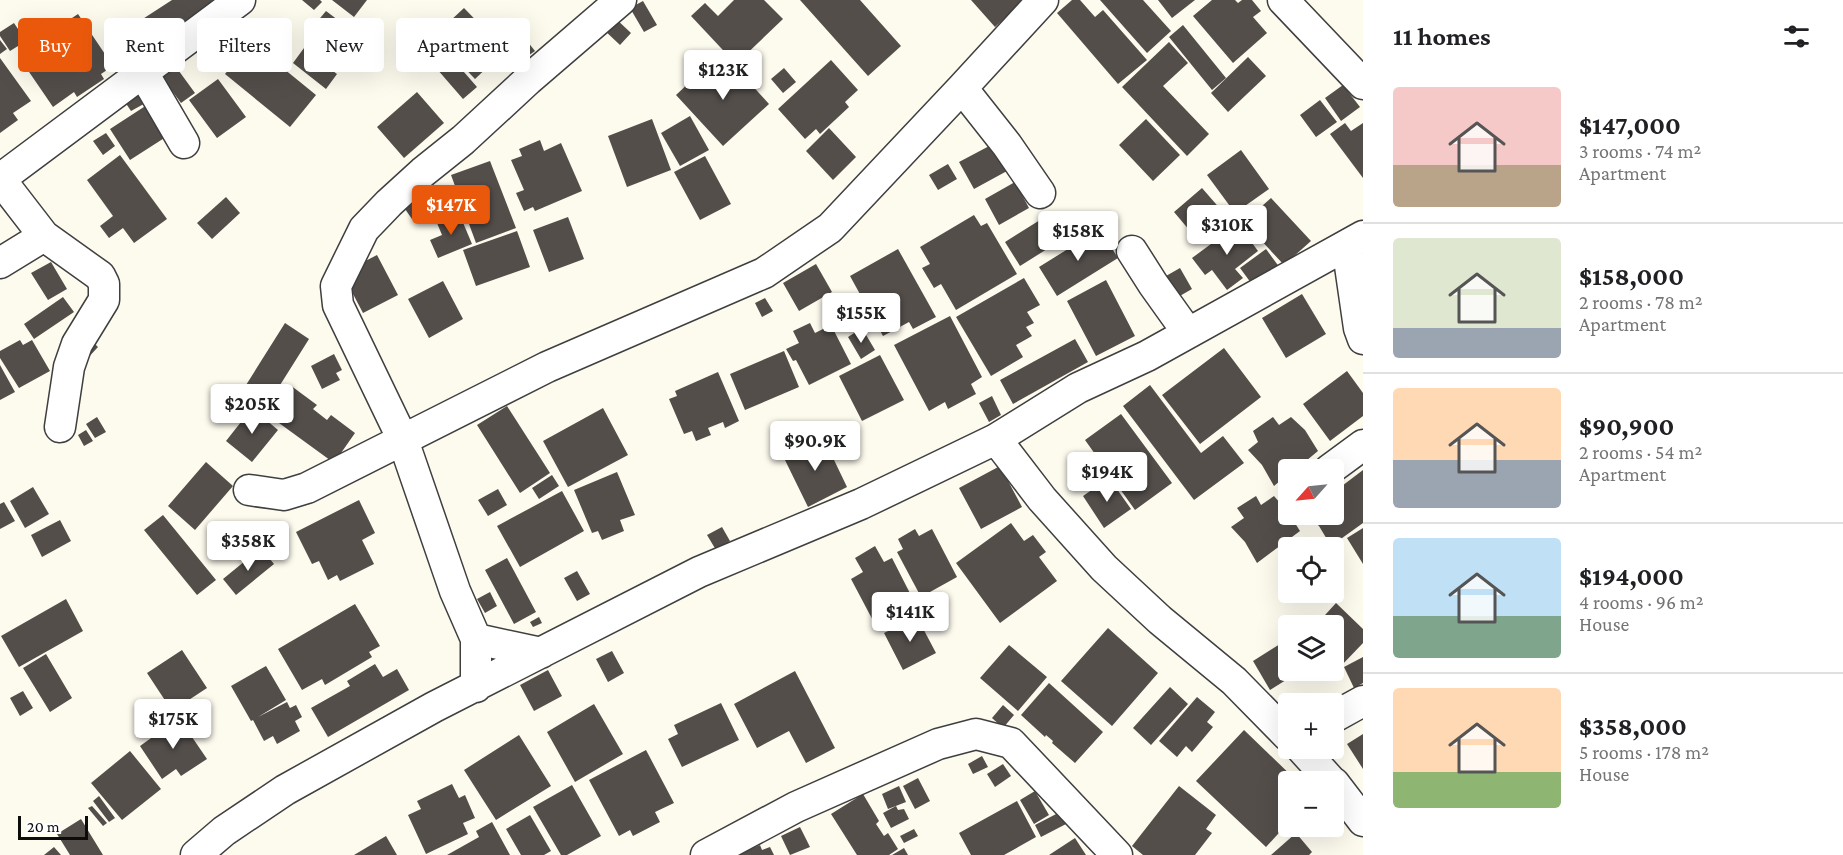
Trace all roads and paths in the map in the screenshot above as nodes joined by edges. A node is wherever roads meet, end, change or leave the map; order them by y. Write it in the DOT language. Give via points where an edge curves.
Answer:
graph roads {
  1 [pos="240,0"];
  2 [pos="621,0"];
  3 [pos="1043,0"];
  4 [pos="1283,0"];
  5 [pos="185,40"];
  6 [pos="141,72"];
  7 [pos="143,72"];
  8 [pos="1363,84"];
  9 [pos="962,88"];
  10 [pos="184,143"];
  11 [pos="0,179"];
  12 [pos="1040,193"];
  13 [pos="44,236"];
  14 [pos="1355,240"];
  15 [pos="1132,251"];
  16 [pos="0,263"];
  17 [pos="1188,333"];
  18 [pos="1363,339"];
  19 [pos="60,427"];
  20 [pos="996,439"];
  21 [pos="403,440"];
  22 [pos="1363,445"];
  23 [pos="1344,459"];
  24 [pos="249,490"];
  25 [pos="476,639"];
  26 [pos="541,653"];
  27 [pos="476,687"];
  28 [pos="1363,701"];
  29 [pos="1344,711"];
  30 [pos="1278,726"];
  31 [pos="1311,759"];
  32 [pos="1323,771"];
  33 [pos="1344,796"];
  34 [pos="1363,821"];
  35 [pos="196,855"];
  36 [pos="706,855"];
  37 [pos="1116,855"];
  1 -- 5 [label="street"];
  2 -- 21 [label="street" via="388,203 364,229 343,271 336,286 338,305"];
  3 -- 9 [label="street"];
  4 -- 8 [label="street"];
  6 -- 11 [label="street"];
  7 -- 10 [label="street"];
  9 -- 12 [label="street"];
  9 -- 21 [label="street" via="830,228 764,273 548,367"];
  11 -- 13 [label="street"];
  13 -- 16 [label="street"];
  13 -- 19 [label="street" via="100,276 104,284 104,300 77,344 69,367"];
  14 -- 17 [label="street"];
  14 -- 18 [label="street" via="1359,328"];
  15 -- 17 [label="street"];
  17 -- 20 [label="street" via="1078,388"];
  20 -- 26 [label="street" via="861,504 699,572"];
  20 -- 30 [label="street" via="1042,499 1104,568 1234,681"];
  21 -- 24 [label="street" via="307,488 284,495"];
  21 -- 25 [label="street" via="455,591"];
  22 -- 23 [label="street"];
  25 -- 26 [label="street"];
  25 -- 27 [label="street"];
  26 -- 27 [label="street"];
  27 -- 35 [label="street" via="285,790"];
  28 -- 29 [label="street"];
  31 -- 32 [label="street"];
  33 -- 34 [label="street"];
  36 -- 37 [label="street" via="796,807 938,744 976,734 1011,744"];
}
